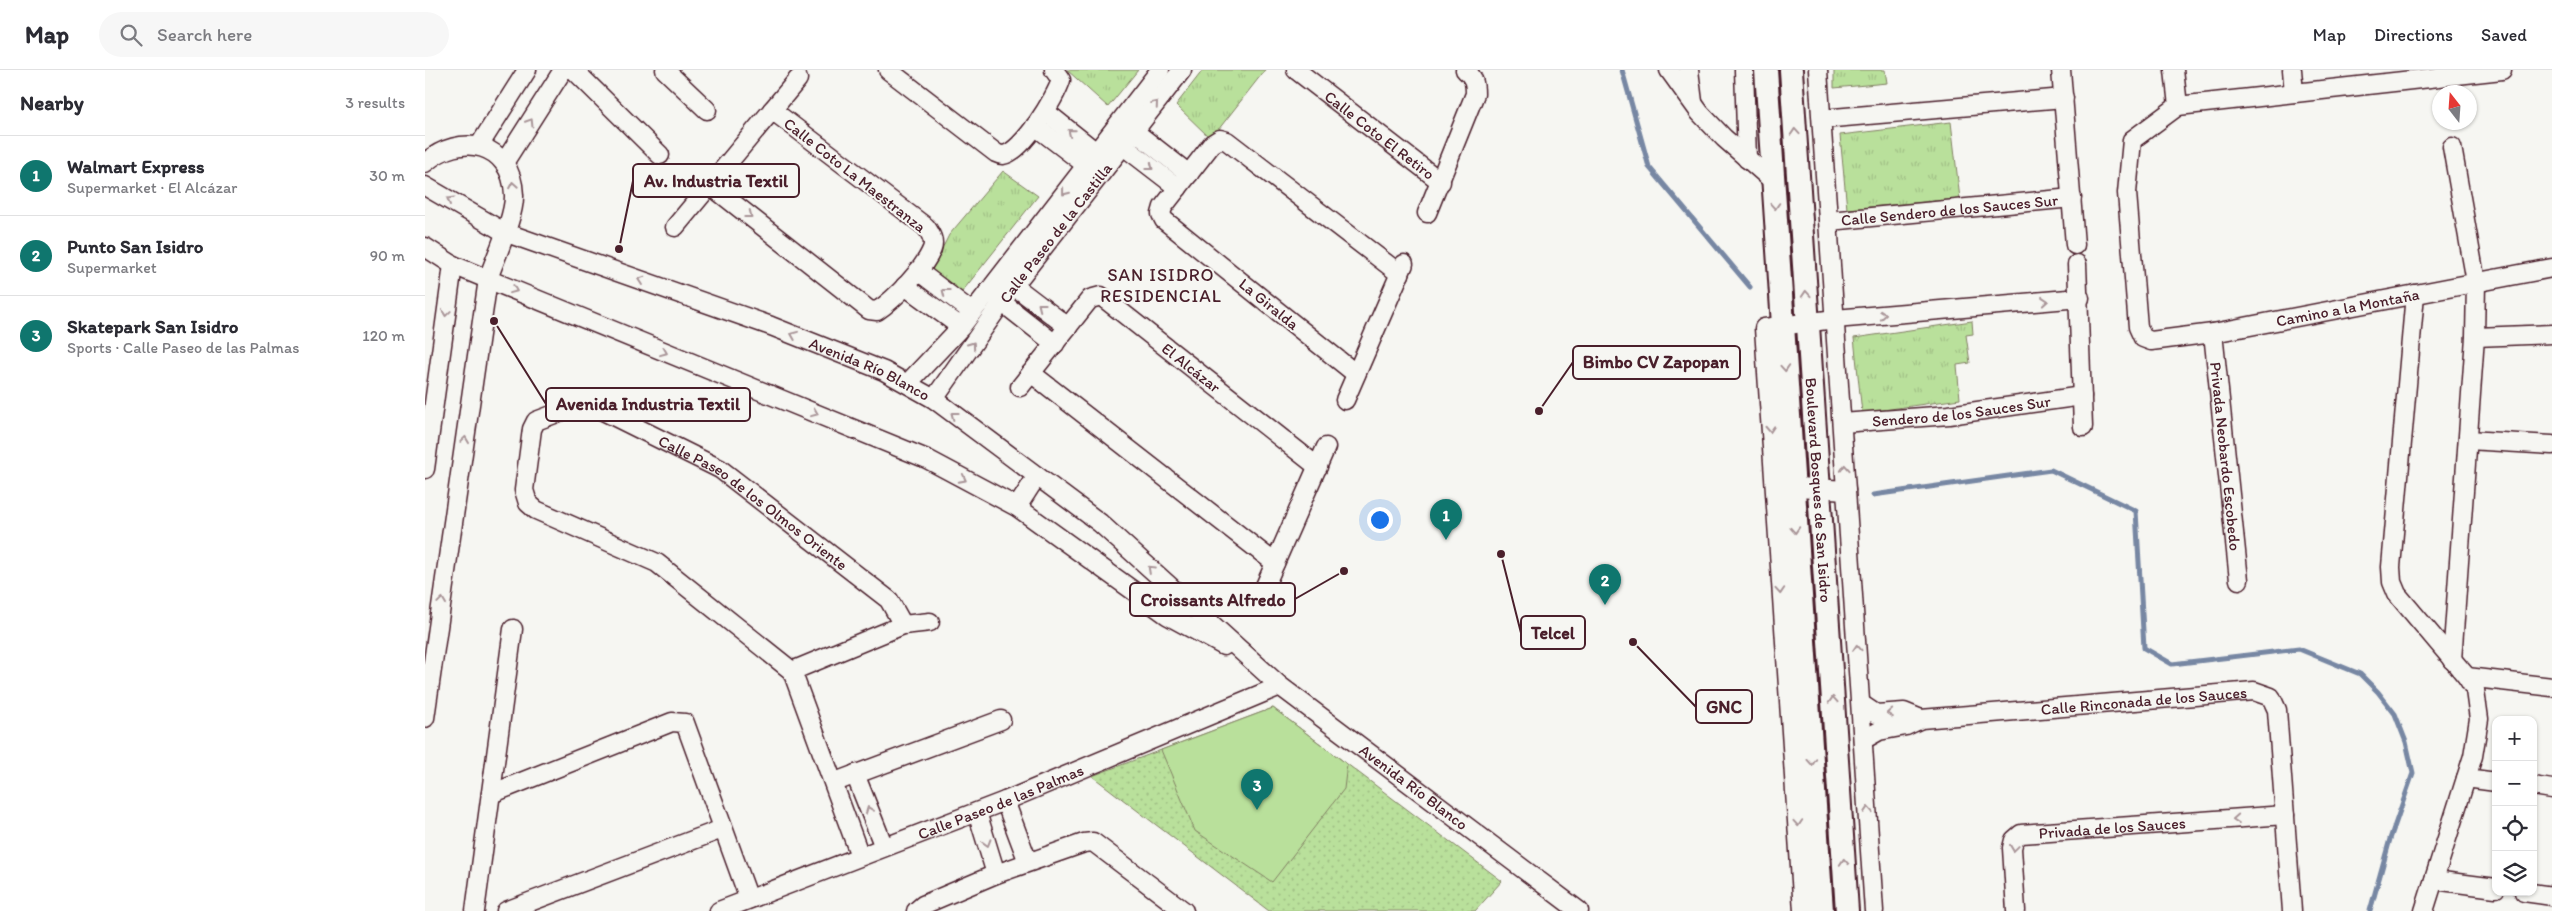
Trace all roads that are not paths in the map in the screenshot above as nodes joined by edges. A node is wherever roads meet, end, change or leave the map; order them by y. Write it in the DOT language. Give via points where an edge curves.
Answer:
graph roads {
  1 [pos="527,70"];
  2 [pos="563,70"];
  3 [pos="574,70"];
  4 [pos="665,70"];
  5 [pos="888,70"];
  6 [pos="1053,70"];
  7 [pos="1160,70"];
  8 [pos="1182,70"];
  9 [pos="1296,70"];
  10 [pos="1465,70"];
  11 [pos="1669,70"];
  12 [pos="1689,70"];
  13 [pos="1744,70"];
  14 [pos="1766,70"];
  15 [pos="1791,70"];
  16 [pos="1818,70"];
  17 [pos="2061,70"];
  18 [pos="2175,70"];
  19 [pos="2292,70"];
  20 [pos="2502,70"];
  21 [pos="2409,75"];
  22 [pos="798,78"];
  23 [pos="2294,93"];
  24 [pos="2064,98"];
  25 [pos="1694,104"];
  26 [pos="2178,106"];
  27 [pos="707,110"];
  28 [pos="772,110"];
  29 [pos="1046,112"];
  30 [pos="1822,119"];
  31 [pos="1127,125"];
  32 [pos="1035,126"];
  33 [pos="1116,140"];
  34 [pos="479,146"];
  35 [pos="2452,146"];
  36 [pos="661,155"];
  37 [pos="1091,159"];
  38 [pos="1747,159"];
  39 [pos="425,163"];
  40 [pos="504,163"];
  41 [pos="1189,174"];
  42 [pos="1773,181"];
  43 [pos="1441,182"];
  44 [pos="710,185"];
  45 [pos="425,186"];
  46 [pos="1178,188"];
  47 [pos="2072,198"];
  48 [pos="1427,213"];
  49 [pos="1829,221"];
  50 [pos="675,227"];
  51 [pos="504,232"];
  52 [pos="2075,245"];
  53 [pos="425,247"];
  54 [pos="2077,264"];
  55 [pos="453,265"];
  56 [pos="2552,268"];
  57 [pos="918,271"];
  58 [pos="488,279"];
  59 [pos="1007,280"];
  60 [pos="2476,282"];
  61 [pos="905,286"];
  62 [pos="989,291"];
  63 [pos="2415,294"];
  64 [pos="2080,298"];
  65 [pos="1002,303"];
  66 [pos="972,312"];
  67 [pos="1835,319"];
  68 [pos="1807,323"];
  69 [pos="961,327"];
  70 [pos="1068,327"];
  71 [pos="1773,327"];
  72 [pos="2213,332"];
  73 [pos="2552,334"];
  74 [pos="2475,337"];
  75 [pos="1055,344"];
  76 [pos="1031,373"];
  77 [pos="1356,374"];
  78 [pos="908,383"];
  79 [pos="1020,387"];
  80 [pos="2082,396"];
  81 [pos="934,399"];
  82 [pos="1345,400"];
  83 [pos="1842,423"];
  84 [pos="2083,427"];
  85 [pos="2468,440"];
  86 [pos="2552,445"];
  87 [pos="1326,447"];
  88 [pos="1318,467"];
  89 [pos="425,469"];
  90 [pos="1037,476"];
  91 [pos="1783,486"];
  92 [pos="1819,489"];
  93 [pos="1846,490"];
  94 [pos="1017,507"];
  95 [pos="1275,563"];
  96 [pos="2239,580"];
  97 [pos="1265,586"];
  98 [pos="930,622"];
  99 [pos="903,625"];
  100 [pos="513,629"];
  101 [pos="2452,660"];
  102 [pos="1251,661"];
  103 [pos="792,671"];
  104 [pos="2467,677"];
  105 [pos="1280,686"];
  106 [pos="2552,687"];
  107 [pos="1861,704"];
  108 [pos="425,715"];
  109 [pos="1921,718"];
  110 [pos="1001,720"];
  111 [pos="1863,740"];
  112 [pos="855,774"];
  113 [pos="2466,778"];
  114 [pos="2492,781"];
  115 [pos="835,782"];
  116 [pos="2537,787"];
  117 [pos="2552,789"];
  118 [pos="491,794"];
  119 [pos="1005,802"];
  120 [pos="977,812"];
  121 [pos="2285,815"];
  122 [pos="722,829"];
  123 [pos="883,847"];
  124 [pos="860,856"];
  125 [pos="1028,862"];
  126 [pos="996,874"];
  127 [pos="2434,880"];
  128 [pos="2492,887"];
  129 [pos="2537,894"];
  130 [pos="2552,896"];
  131 [pos="749,899"];
  132 [pos="475,911"];
  133 [pos="506,911"];
  134 [pos="719,911"];
  135 [pos="916,911"];
  136 [pos="1184,911"];
  137 [pos="1579,911"];
  138 [pos="1803,911"];
  139 [pos="1822,911"];
  140 [pos="1847,911"];
  141 [pos="1874,911"];
  142 [pos="2016,911"];
  143 [pos="2292,911"];
  144 [pos="2424,911"];
  1 -- 34 [label="street"];
  40 -- 2 [label="street, one-way"];
  3 -- 36 [label="street"];
  4 -- 27 [label="street"];
  5 -- 32 [label="street" via="996,153 1003,155 1012,151"];
  6 -- 29 [label="street" via="1061,80"];
  7 -- 31 [label="street, Calle Paseo de la Castilla"];
  31 -- 8 [label="street, Calle Paseo de la Castilla, one-way"];
  9 -- 43 [label="street, Calle Coto El Retiro"];
  10 -- 43 [label="street, Calle Coto El Retiro" via="1475,83 1475,94"];
  11 -- 25 [label="street"];
  12 -- 25 [label="street"];
  13 -- 38 [label="street"];
  14 -- 42 [label="main road, Boulevard Bosques de San Isidro"];
  68 -- 15 [label="main road, Boulevard Bosques de San Isidro, one-way"];
  16 -- 30 [label="street, Boulevard Bosques de San Isidro"];
  17 -- 24 [label="street"];
  18 -- 26 [label="street"];
  19 -- 23 [label="street"];
  20 -- 21 [label="street"];
  21 -- 23 [label="street"];
  22 -- 28 [label="street, Calle Coto La Maestranza"];
  23 -- 26 [label="street"];
  24 -- 30 [label="street"];
  24 -- 47 [label="street"];
  25 -- 38 [label="street" via="1723,138"];
  26 -- 72 [label="street, Camino a la Montaña" via="2132,140 2127,193 2138,327 2143,338 2151,341"];
  28 -- 44 [label="street, Calle Coto La Maestranza"];
  28 -- 57 [label="street, Calle Coto La Maestranza" via="926,227 933,237 933,248"];
  29 -- 32 [label="street"];
  37 -- 29 [label="street, one-way"];
  30 -- 49 [label="street, Boulevard Bosques de San Isidro"];
  31 -- 33 [label="street, Calle Paseo de la Castilla"];
  31 -- 41 [label="street"];
  32 -- 37 [label="street"];
  33 -- 37 [label="street, Calle Paseo de la Castilla"];
  33 -- 46 [label="street, one-way"];
  33 -- 59 [label="street, Calle Paseo de la Castilla"];
  34 -- 39 [label="street" via="463,144 442,150"];
  34 -- 40 [label="street"];
  35 -- 60 [label="street"];
  37 -- 59 [label="street, Calle Paseo de la Castilla, one-way"];
  38 -- 42 [label="street"];
  51 -- 40 [label="street, one-way" via="515,196"];
  41 -- 46 [label="street, La Giralda"];
  41 -- 77 [label="street, La Giralda" via="1212,144 1227,141 1402,269"];
  42 -- 71 [label="main road, Boulevard Bosques de San Isidro, one-way"];
  43 -- 48 [label="street, Calle Coto El Retiro"];
  44 -- 50 [label="street, Calle Coto La Maestranza"];
  44 -- 61 [label="street, Calle Coto La Maestranza, one-way" via="869,310 877,311 884,307"];
  51 -- 45 [label="street, Avenida Río Blanco, one-way"];
  46 -- 77 [label="street, La Giralda" via="1163,207 1161,214 1164,220"];
  47 -- 49 [label="street, Calle Sendero de los Sauces Sur"];
  47 -- 52 [label="street"];
  49 -- 67 [label="street, Boulevard Bosques de San Isidro"];
  51 -- 58 [label="street"];
  78 -- 51 [label="street, Avenida Río Blanco, one-way" via="771,326"];
  53 -- 55 [label="street, Avenida Río Blanco"];
  54 -- 64 [label="street"];
  55 -- 58 [label="street, Avenida Río Blanco"];
  55 -- 89 [label="street, one-way"];
  56 -- 60 [label="street, Camino a la Montaña"];
  57 -- 61 [label="street, Calle Coto La Maestranza"];
  66 -- 57 [label="street, one-way"];
  58 -- 94 [label="street, Avenida Río Blanco, one-way" via="927,459"];
  108 -- 58 [label="street, one-way"];
  59 -- 62 [label="street, Calle Paseo de la Castilla"];
  59 -- 65 [label="street, Calle Paseo de la Castilla"];
  70 -- 59 [label="street, one-way"];
  60 -- 63 [label="street, Camino a la Montaña"];
  60 -- 74 [label="street"];
  61 -- 69 [label="street"];
  62 -- 65 [label="street"];
  62 -- 66 [label="street, Calle Paseo de la Castilla"];
  63 -- 72 [label="street, Camino a la Montaña"];
  63 -- 101 [label="street" via="2392,582 2405,606"];
  67 -- 64 [label="street, one-way"];
  64 -- 80 [label="street"];
  65 -- 75 [label="street"];
  81 -- 65 [label="street, Calle Paseo de la Castilla, one-way"];
  66 -- 69 [label="street, Calle Paseo de la Castilla"];
  67 -- 68 [label="street"];
  67 -- 83 [label="street, Boulevard Bosques de San Isidro"];
  68 -- 71 [label="street"];
  68 -- 92 [label="main road, Boulevard Bosques de San Isidro"];
  69 -- 78 [label="street, Calle Paseo de la Castilla"];
  70 -- 75 [label="street, El Alcázar"];
  70 -- 88 [label="street, El Alcázar" via="1090,299 1101,296"];
  71 -- 91 [label="main road, Boulevard Bosques de San Isidro, one-way"];
  72 -- 96 [label="street, Privada Neobardo Escobedo"];
  73 -- 74 [label="street"];
  74 -- 85 [label="street"];
  75 -- 76 [label="street, El Alcázar"];
  76 -- 79 [label="street, El Alcázar"];
  76 -- 95 [label="street"];
  77 -- 82 [label="street, La Giralda"];
  78 -- 81 [label="street, Avenida Río Blanco"];
  80 -- 83 [label="street, Sendero de los Sauces Sur" via="1949,415"];
  80 -- 84 [label="street"];
  90 -- 81 [label="street, Avenida Río Blanco, one-way"];
  93 -- 83 [label="street, Boulevard Bosques de San Isidro, one-way"];
  85 -- 86 [label="street"];
  85 -- 101 [label="street"];
  87 -- 88 [label="street"];
  88 -- 95 [label="street"];
  90 -- 94 [label="street"];
  102 -- 90 [label="street, Avenida Río Blanco, one-way" via="1100,523"];
  91 -- 92 [label="street"];
  91 -- 138 [label="street, Boulevard Bosques de San Isidro, one-way"];
  91 -- 139 [label="main road, Boulevard Bosques de San Isidro, one-way"];
  92 -- 93 [label="street"];
  140 -- 92 [label="main road, Boulevard Bosques de San Isidro, one-way"];
  107 -- 93 [label="street, Boulevard Bosques de San Isidro, one-way"];
  94 -- 102 [label="street, Avenida Río Blanco" via="1167,614"];
  95 -- 97 [label="street"];
  98 -- 99 [label="street"];
  99 -- 103 [label="street"];
  99 -- 103 [label="street, Calle Paseo de los Olmos Oriente" via="889,600 720,469 589,404 536,421 532,429 524,490 528,503 536,510 657,563"];
  100 -- 118 [label="street"];
  101 -- 104 [label="street"];
  102 -- 105 [label="street, Avenida Río Blanco"];
  103 -- 115 [label="street"];
  104 -- 106 [label="street"];
  104 -- 113 [label="street" via="2475,690 2479,719"];
  105 -- 119 [label="street, Calle Paseo de las Palmas"];
  105 -- 137 [label="street, Avenida Río Blanco"];
  109 -- 107 [label="street, Calle Rinconada de los Sauces, one-way" via="1904,712 1876,714"];
  107 -- 111 [label="street, Boulevard Bosques de San Isidro"];
  109 -- 111 [label="street, Calle Rinconada de los Sauces" via="1906,726 1879,731"];
  109 -- 121 [label="street, Calle Rinconada de los Sauces" via="2254,691 2271,697 2277,710"];
  110 -- 112 [label="street"];
  141 -- 111 [label="street, Boulevard Bosques de San Isidro, one-way"];
  112 -- 115 [label="street"];
  123 -- 112 [label="street, one-way"];
  113 -- 114 [label="street"];
  113 -- 127 [label="street"];
  115 -- 124 [label="street"];
  116 -- 117 [label="street"];
  118 -- 122 [label="street" via="672,722 685,723"];
  118 -- 132 [label="street"];
  119 -- 120 [label="street, Calle Paseo de las Palmas"];
  119 -- 125 [label="street"];
  120 -- 123 [label="street, Calle Paseo de las Palmas"];
  120 -- 126 [label="street, one-way"];
  121 -- 142 [label="street, Privada de los Sauces, one-way" via="2021,834 2014,840 2012,848"];
  121 -- 143 [label="street, Calle Rinconada de los Sauces"];
  122 -- 131 [label="street"];
  122 -- 133 [label="street"];
  123 -- 124 [label="street, Calle Paseo de las Palmas"];
  124 -- 131 [label="street, Calle Paseo de las Palmas"];
  125 -- 126 [label="street"];
  125 -- 136 [label="street" via="1093,842"];
  126 -- 135 [label="street" via="923,905"];
  127 -- 128 [label="street"];
  127 -- 144 [label="street"];
  129 -- 130 [label="street"];
  131 -- 134 [label="street, Calle Paseo de las Palmas"];
}
